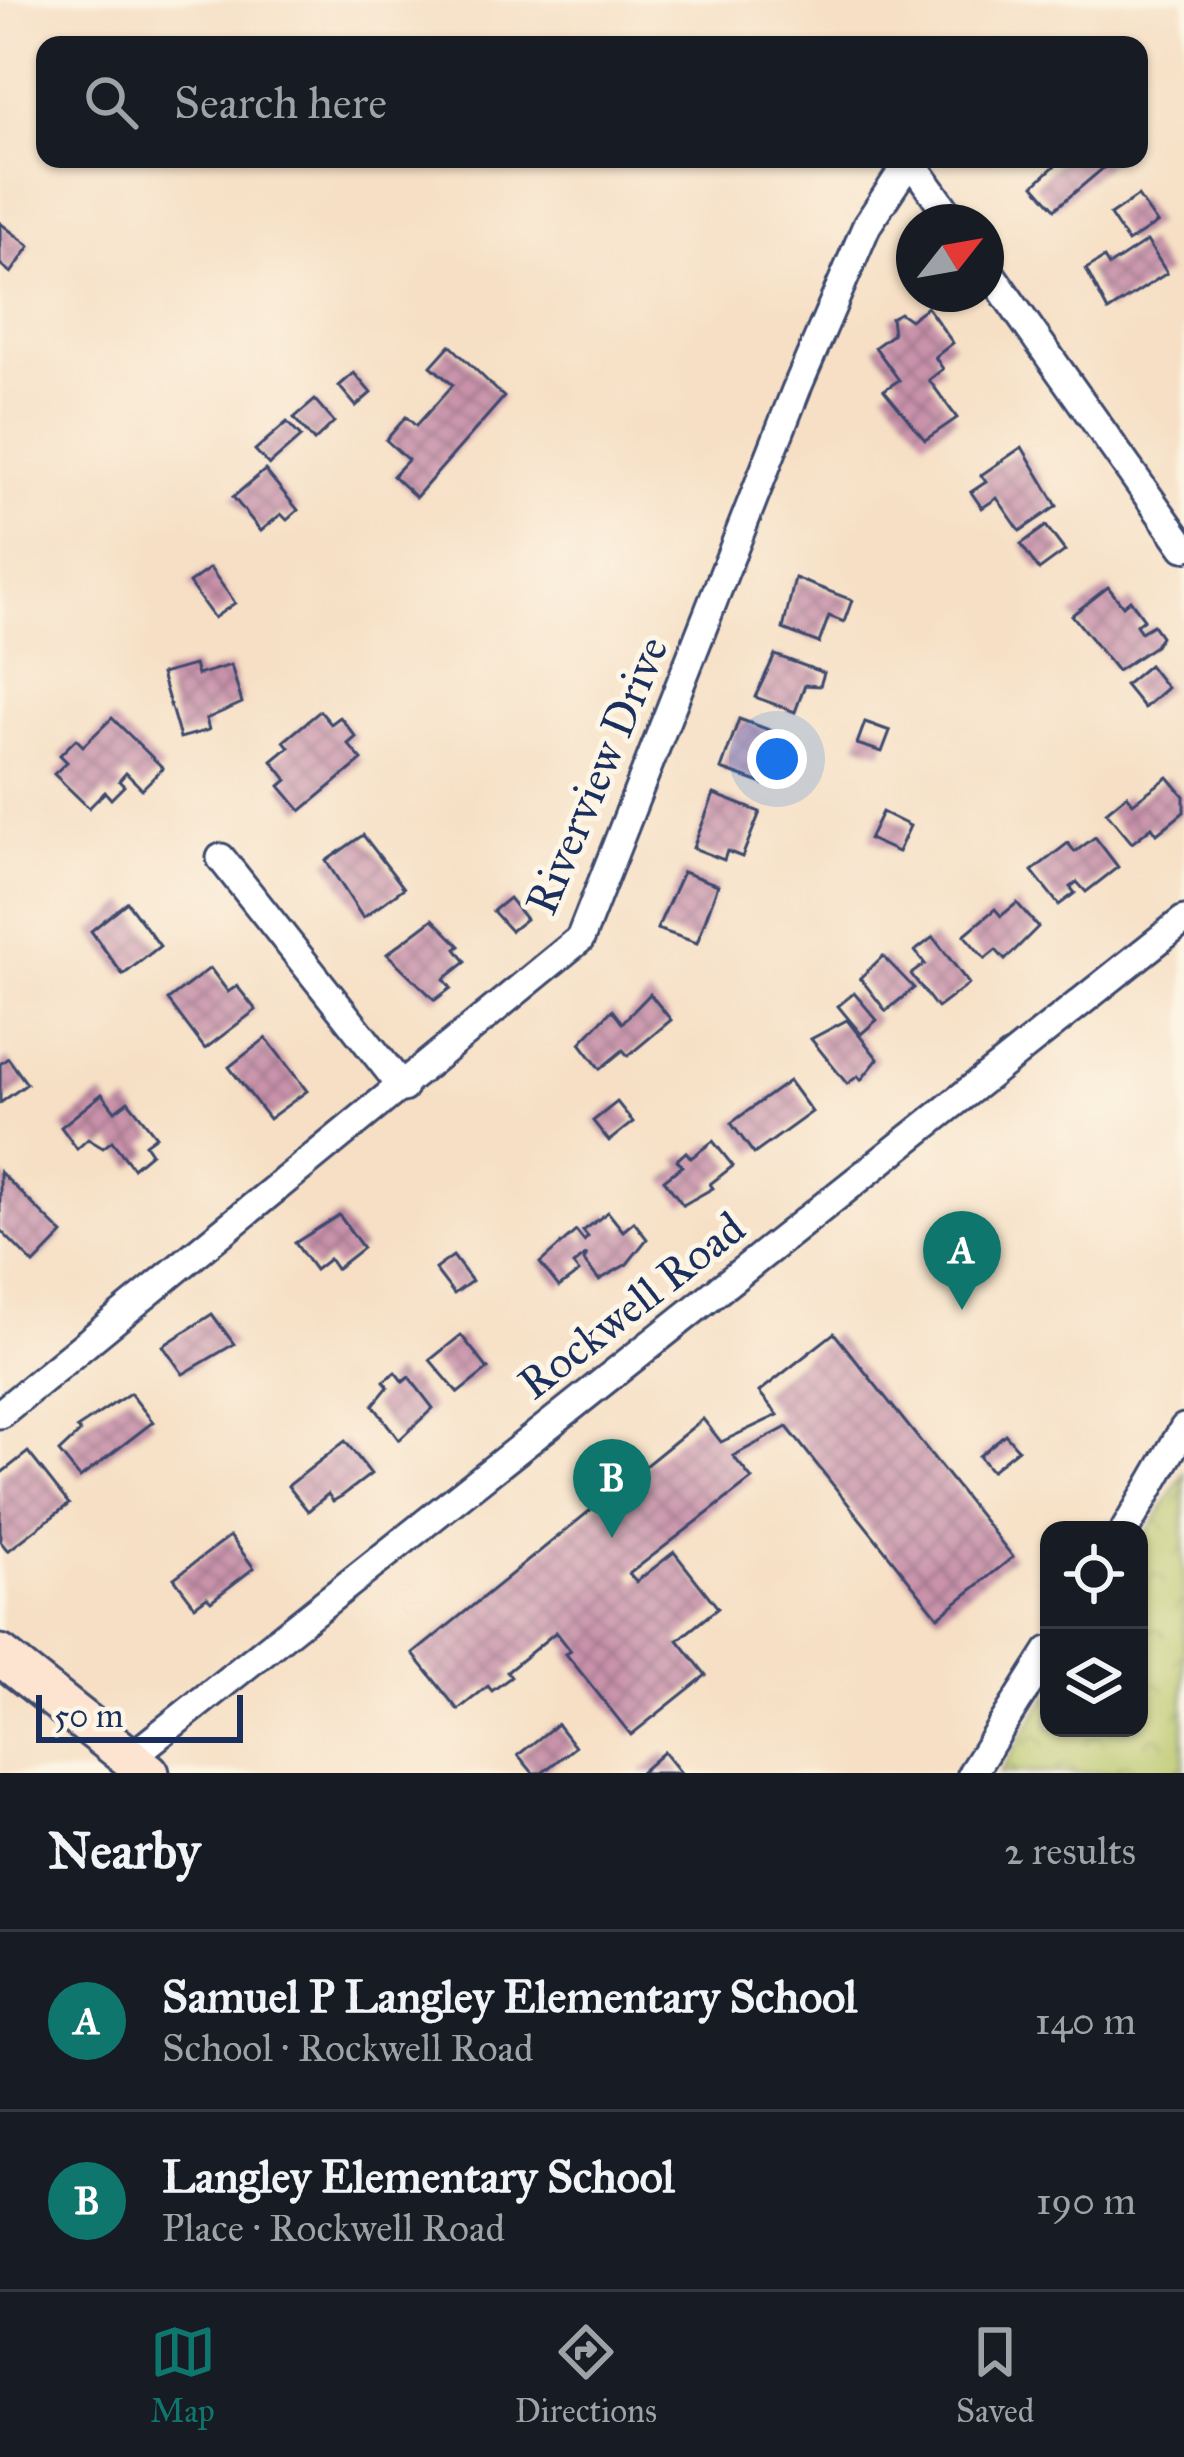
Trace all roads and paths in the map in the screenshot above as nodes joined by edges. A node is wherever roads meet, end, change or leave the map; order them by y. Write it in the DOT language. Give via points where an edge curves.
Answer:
graph roads {
  1 [pos="905,168"];
  2 [pos="916,168"];
  3 [pos="941,204"];
  4 [pos="1004,292"];
  5 [pos="1184,547"];
  6 [pos="221,858"];
  7 [pos="1184,920"];
  8 [pos="403,1088"];
  9 [pos="0,1414"];
  10 [pos="1184,1428"];
  11 [pos="1130,1521"];
  12 [pos="0,1655"];
  13 [pos="1040,1665"];
  14 [pos="140,1766"];
  15 [pos="972,1773"];
  1 -- 8 [label="street, Riverview Drive" via="867,226 796,390 580,939"];
  2 -- 3 [label="street"];
  4 -- 5 [label="street"];
  6 -- 8 [label="street"];
  7 -- 14 [label="street, Rockwell Road"];
  8 -- 9 [label="street, Riverview Drive"];
  10 -- 11 [label="street"];
  12 -- 14 [label="street"];
  13 -- 15 [label="street"];
}
